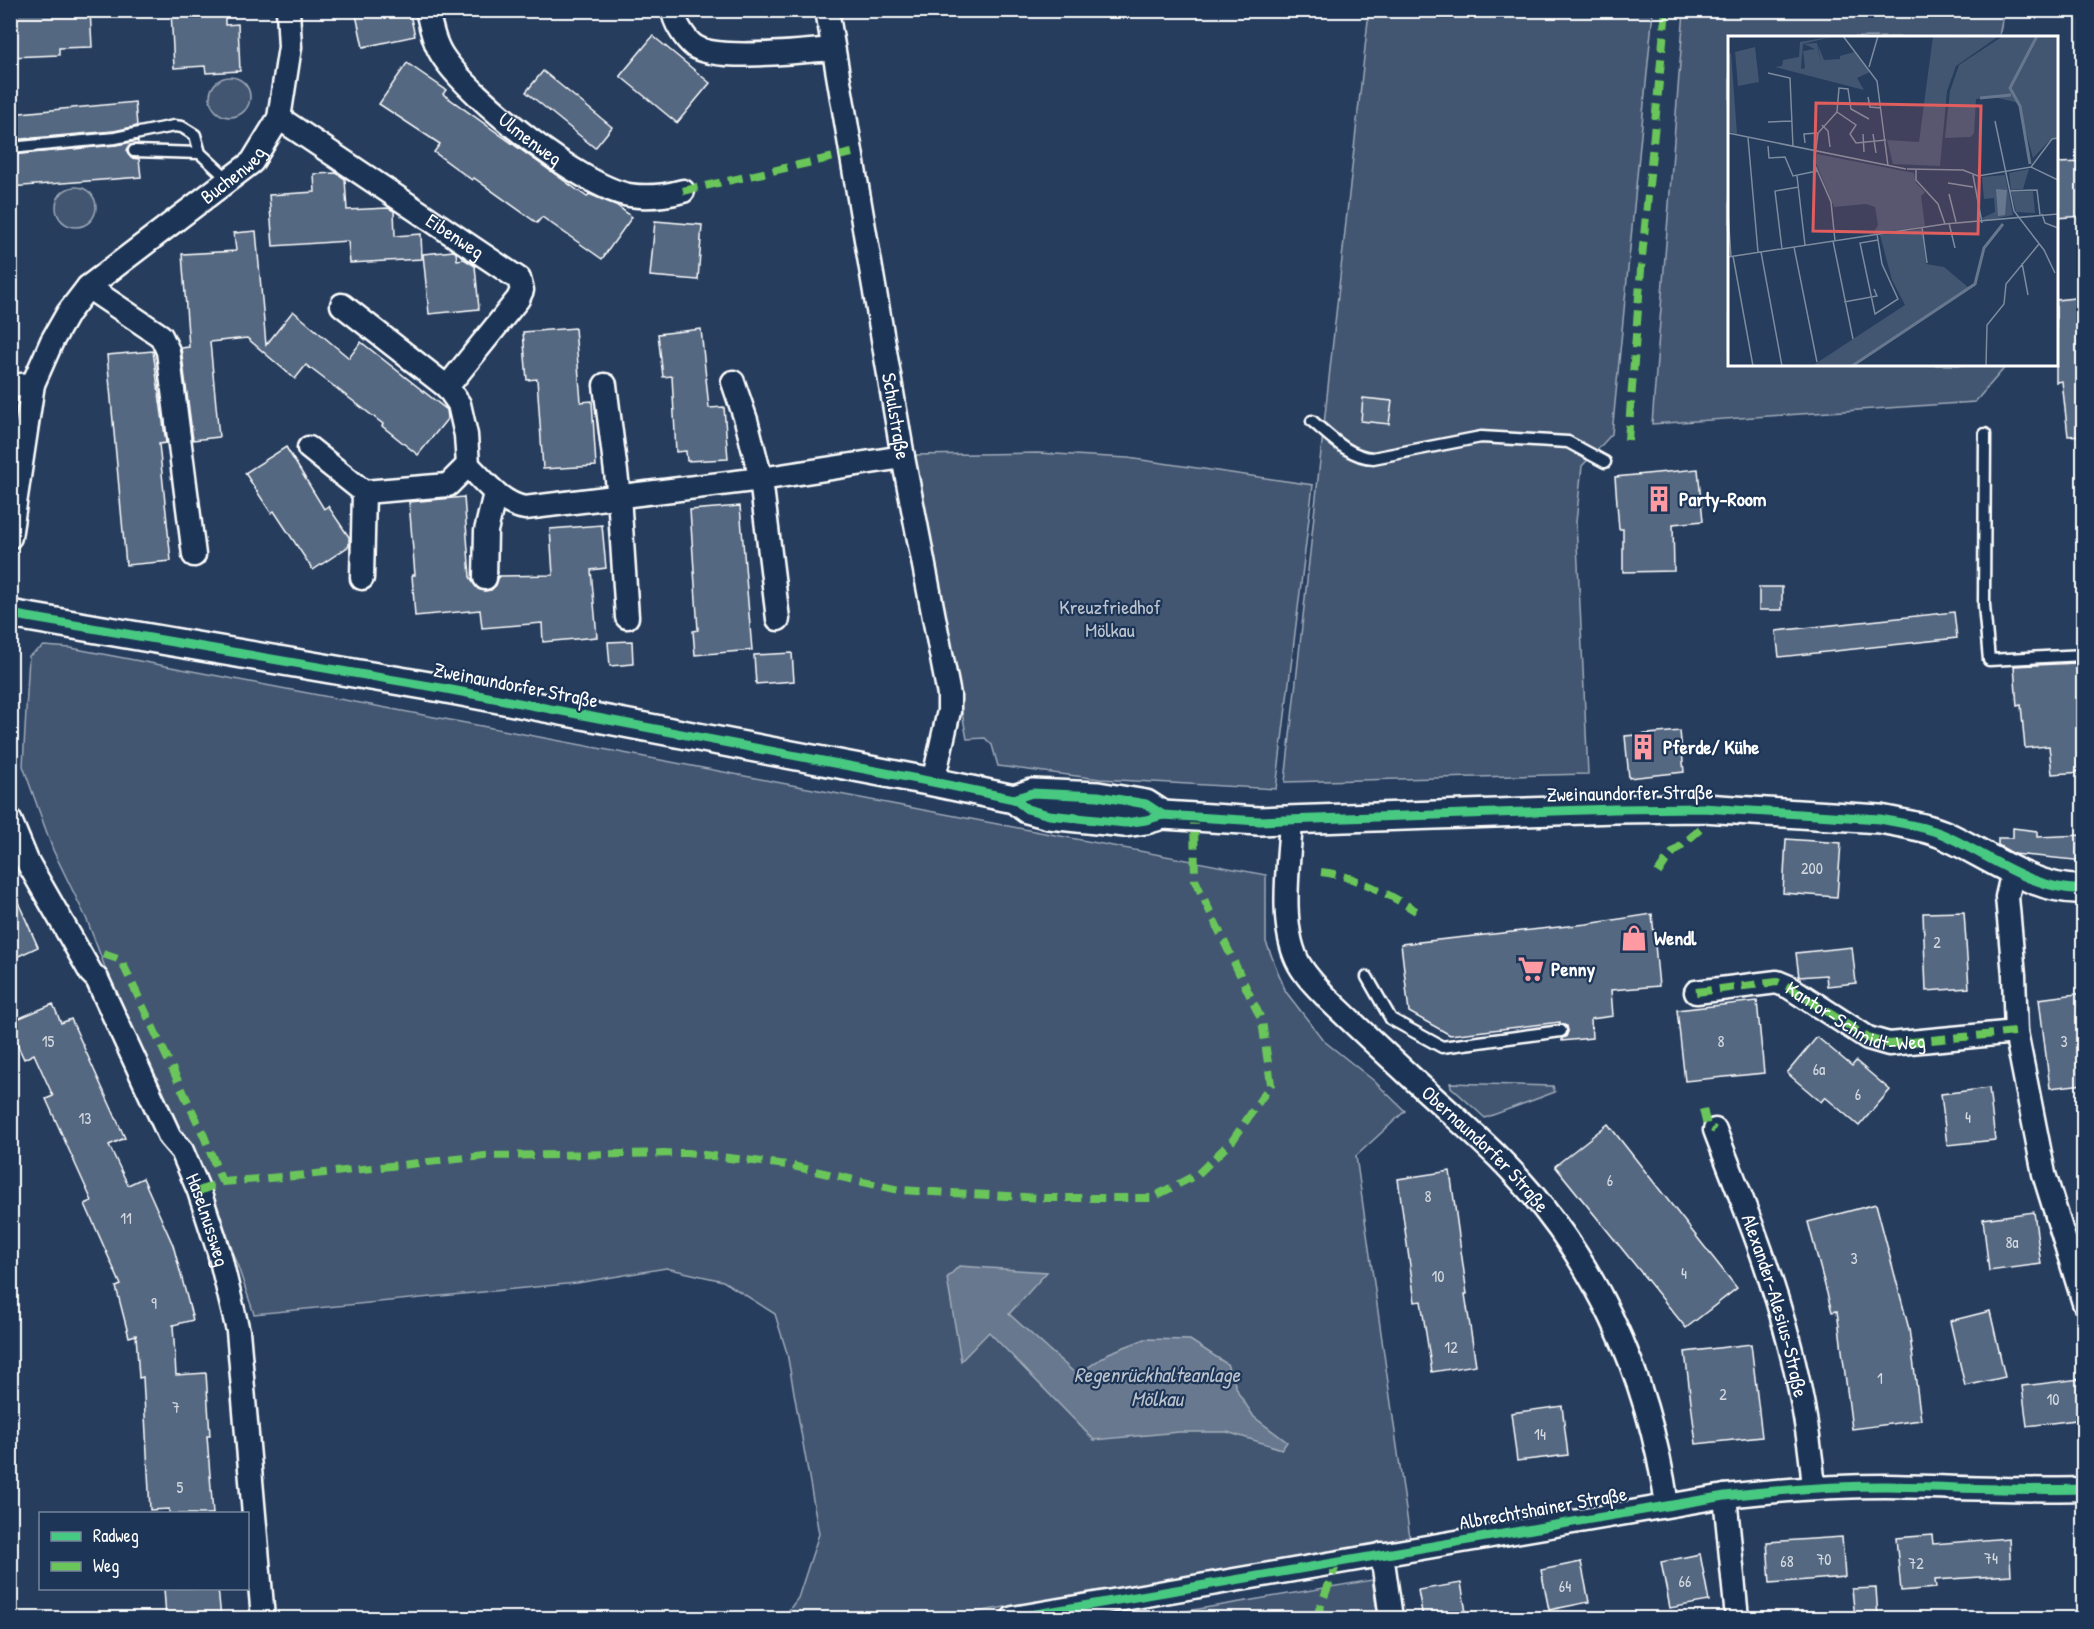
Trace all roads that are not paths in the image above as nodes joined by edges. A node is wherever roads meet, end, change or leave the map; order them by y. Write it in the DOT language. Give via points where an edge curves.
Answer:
graph roads {
  1 [pos="288,10"];
  2 [pos="427,10"];
  3 [pos="673,10"];
  4 [pos="827,10"];
  5 [pos="833,49"];
  6 [pos="279,118"];
  7 [pos="10,148"];
  8 [pos="134,151"];
  9 [pos="200,153"];
  10 [pos="229,180"];
  11 [pos="683,191"];
  12 [pos="88,287"];
  13 [pos="342,306"];
  14 [pos="734,382"];
  15 [pos="22,385"];
  16 [pos="605,385"];
  17 [pos="447,387"];
  18 [pos="1312,421"];
  19 [pos="1985,434"];
  20 [pos="309,448"];
  21 [pos="903,457"];
  22 [pos="1605,462"];
  23 [pos="468,465"];
  24 [pos="761,480"];
  25 [pos="364,492"];
  26 [pos="495,493"];
  27 [pos="619,496"];
  28 [pos="10,537"];
  29 [pos="194,555"];
  30 [pos="362,578"];
  31 [pos="484,578"];
  32 [pos="10,614"];
  33 [pos="627,616"];
  34 [pos="778,620"];
  35 [pos="2084,656"];
  36 [pos="933,782"];
  37 [pos="10,820"];
  38 [pos="1291,821"];
  39 [pos="19,866"];
  40 [pos="2013,871"];
  41 [pos="2084,889"];
  42 [pos="1367,976"];
  43 [pos="1696,992"];
  44 [pos="1561,1031"];
  45 [pos="2016,1032"];
  46 [pos="1715,1130"];
  47 [pos="2083,1297"];
  48 [pos="1814,1488"];
  49 [pos="2084,1489"];
  50 [pos="1725,1496"];
  51 [pos="1667,1504"];
  52 [pos="1382,1554"];
  53 [pos="263,1618"];
  54 [pos="1013,1618"];
  55 [pos="1391,1618"];
  56 [pos="1737,1618"];
  1 -- 6 [label="street, Buchenweg" via="290,47"];
  2 -- 11 [label="street, Ulmenweg" via="432,34 456,75 538,146 591,180 628,195 661,197"];
  3 -- 5 [label="street" via="682,32 694,46 705,50 738,54"];
  4 -- 5 [label="street, Schulstraße"];
  5 -- 21 [label="street, Schulstraße"];
  6 -- 10 [label="street, Buchenweg" via="252,162"];
  6 -- 17 [label="street, Eibenweg" via="519,279 522,290 518,299"];
  7 -- 9 [label="lane" via="115,138 174,126 195,135"];
  8 -- 9 [label="lane"];
  9 -- 10 [label="lane"];
  10 -- 12 [label="street, Buchenweg"];
  12 -- 15 [label="street, Buchenweg"];
  12 -- 29 [label="street" via="160,336 168,351"];
  13 -- 17 [label="street"];
  14 -- 24 [label="street"];
  15 -- 28 [label="street, Buchenweg"];
  16 -- 27 [label="street"];
  17 -- 23 [label="street" via="459,404"];
  18 -- 22 [label="lane" via="1363,458 1482,437 1568,442"];
  19 -- 35 [label="lane" via="1984,605 1989,660"];
  20 -- 25 [label="street"];
  21 -- 24 [label="street"];
  21 -- 36 [label="street, Schulstraße" via="949,695"];
  23 -- 25 [label="street" via="448,485"];
  23 -- 26 [label="street"];
  24 -- 27 [label="street"];
  24 -- 34 [label="street"];
  25 -- 30 [label="street"];
  26 -- 27 [label="street" via="516,507 525,508"];
  26 -- 31 [label="street" via="486,531"];
  27 -- 33 [label="street"];
  32 -- 36 [label="street, Zweinaundorfer Straße" via="441,688"];
  36 -- 38 [label="street, Zweinaundorfer Straße" via="1014,799 1032,793 1098,796 1146,804 1163,815"];
  37 -- 39 [label="street, Haselnussweg"];
  38 -- 40 [label="street, Zweinaundorfer Straße" via="1704,808 1880,819 1941,834"];
  38 -- 51 [label="street, Obernaundorfer Straße" via="1287,919 1297,961 1329,1000 1500,1158 1581,1259 1624,1343 1652,1426"];
  39 -- 53 [label="street, Haselnussweg" via="97,979 199,1191 241,1351"];
  40 -- 41 [label="street, Zweinaundorfer Straße" via="2054,886"];
  40 -- 45 [label="street" via="2007,897"];
  42 -- 44 [label="lane" via="1391,1019 1442,1047"];
  43 -- 45 [label="street, Kantor-Schmidt-Weg" via="1777,982 1868,1038 1889,1044"];
  45 -- 47 [label="street" via="2044,1174"];
  46 -- 48 [label="street, Alexander-Alesius-Straße" via="1772,1284 1792,1357"];
  48 -- 49 [label="street, Albrechtshainer Straße"];
  48 -- 50 [label="street, Albrechtshainer Straße"];
  50 -- 51 [label="street, Albrechtshainer Straße"];
  50 -- 56 [label="street"];
  51 -- 52 [label="street, Albrechtshainer Straße"];
  52 -- 54 [label="street, Albrechtshainer Straße"];
  52 -- 55 [label="street"];
}
